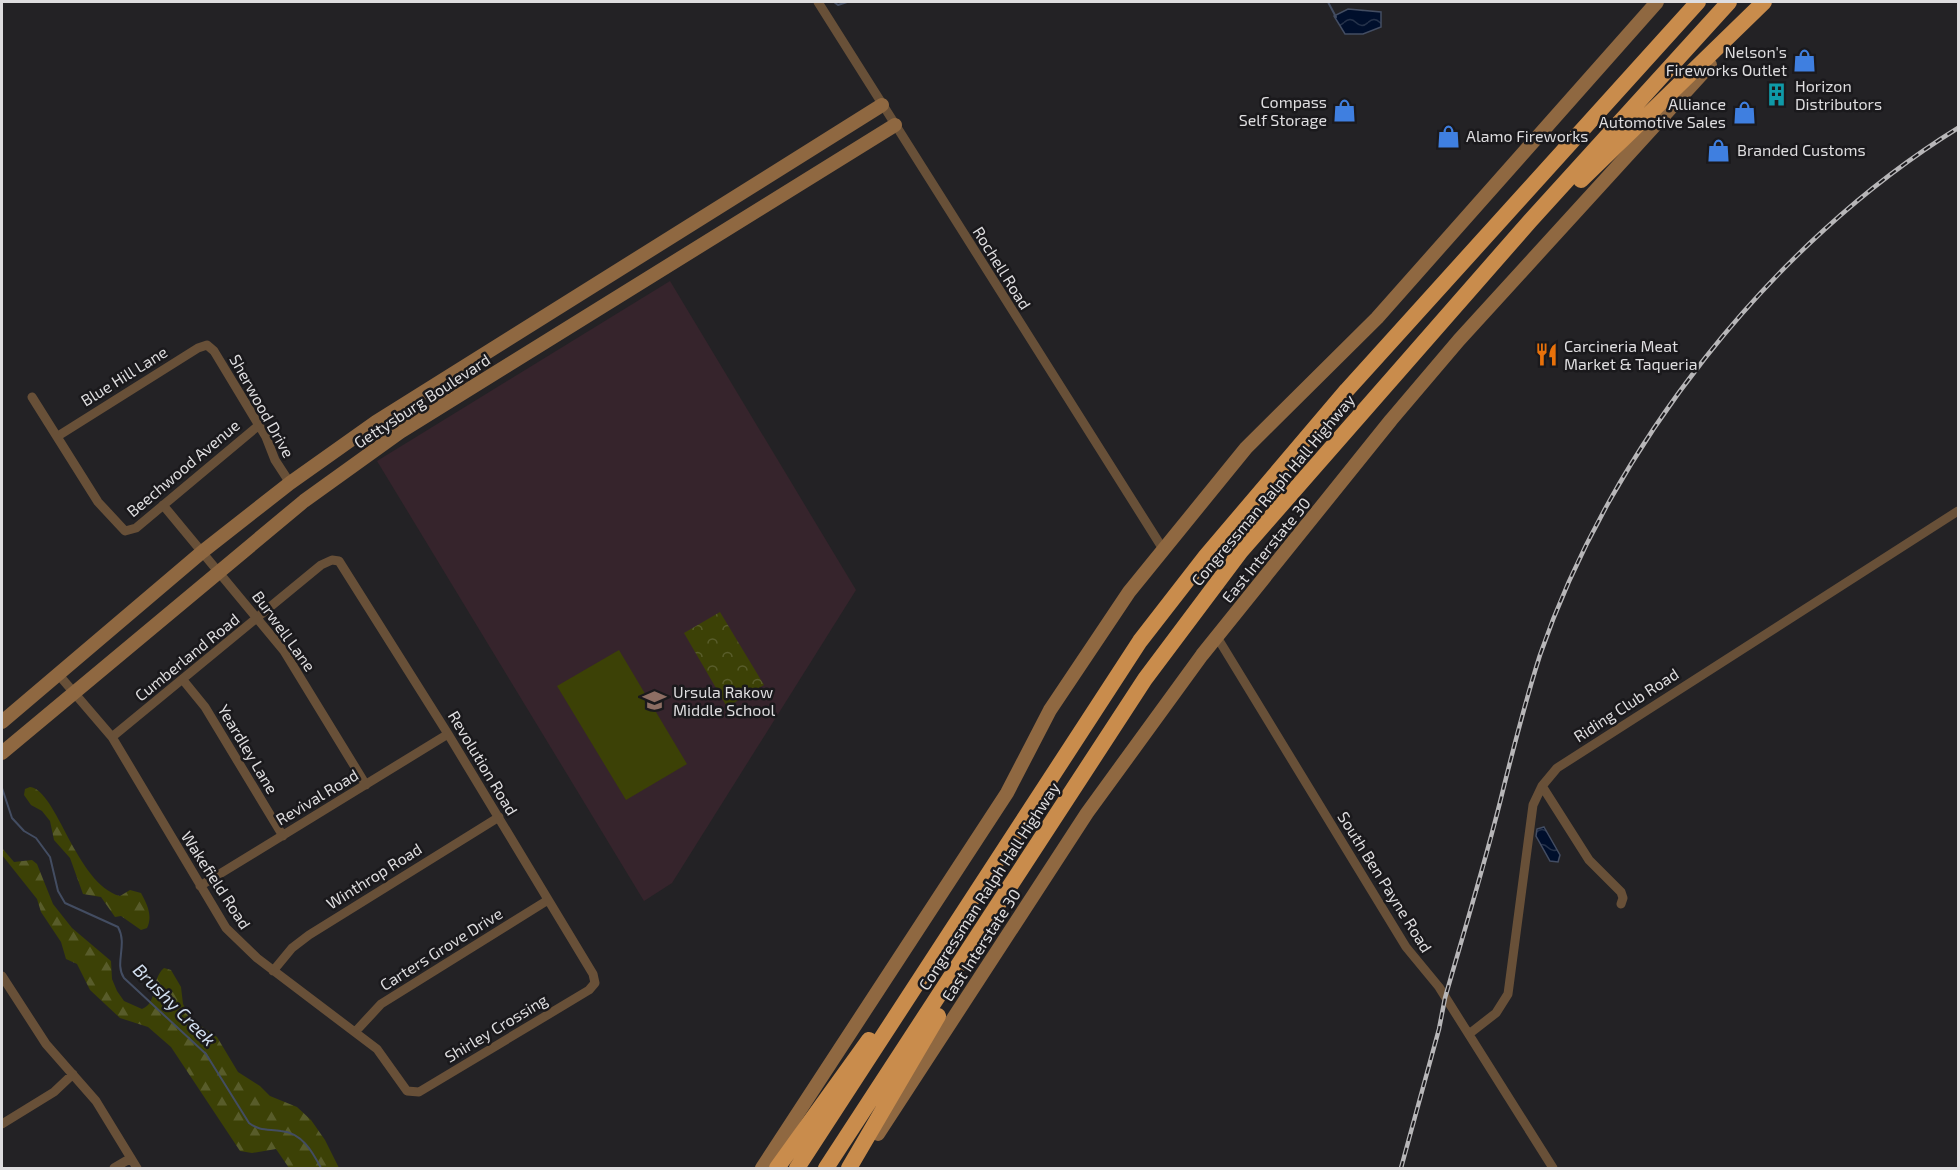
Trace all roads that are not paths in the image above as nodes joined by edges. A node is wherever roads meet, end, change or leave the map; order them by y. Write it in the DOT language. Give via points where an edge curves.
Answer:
graph roads {
  1 [pos="818,2"];
  2 [pos="1657,2"];
  3 [pos="1684,2"];
  4 [pos="1698,2"];
  5 [pos="1729,2"];
  6 [pos="1765,2"];
  7 [pos="882,105"];
  8 [pos="895,125"];
  9 [pos="1587,126"];
  10 [pos="1530,222"];
  11 [pos="207,345"];
  12 [pos="32,397"];
  13 [pos="259,425"];
  14 [pos="58,435"];
  15 [pos="290,483"];
  16 [pos="163,505"];
  17 [pos="1959,511"];
  18 [pos="1163,549"];
  19 [pos="202,552"];
  20 [pos="339,561"];
  21 [pos="218,571"];
  22 [pos="258,618"];
  23 [pos="1217,637"];
  24 [pos="58,674"];
  25 [pos="183,680"];
  26 [pos="74,692"];
  27 [pos="2,722"];
  28 [pos="448,734"];
  29 [pos="112,737"];
  30 [pos="2,753"];
  31 [pos="1094,756"];
  32 [pos="366,785"];
  33 [pos="1542,786"];
  34 [pos="499,817"];
  35 [pos="282,836"];
  36 [pos="200,886"];
  37 [pos="548,900"];
  38 [pos="1621,904"];
  39 [pos="925,970"];
  40 [pos="273,971"];
  41 [pos="2,976"];
  42 [pos="595,983"];
  43 [pos="356,1031"];
  44 [pos="1469,1034"];
  45 [pos="73,1074"];
  46 [pos="411,1093"];
  47 [pos="2,1124"];
  48 [pos="131,1158"];
  49 [pos="114,1168"];
  50 [pos="137,1168"];
  51 [pos="762,1168"];
  52 [pos="777,1168"];
  53 [pos="797,1168"];
  54 [pos="826,1168"];
  55 [pos="849,1168"];
  56 [pos="855,1168"];
  57 [pos="1553,1168"];
  1 -- 7 [label="street, Rochell Road"];
  2 -- 18 [label="main road" via="1377,318 1246,448"];
  3 -- 9 [label="highway"];
  4 -- 9 [label="highway, Congressman Ralph Hall Highway"];
  5 -- 10 [label="highway, Congressman Ralph Hall Highway"];
  6 -- 10 [label="highway" via="1553,207"];
  6 -- 23 [label="main road, East Interstate 30" via="1459,340"];
  7 -- 8 [label="street, Rochell Road"];
  7 -- 15 [label="main road, Gettysburg Boulevard" via="451,373"];
  8 -- 18 [label="street, Rochell Road"];
  8 -- 21 [label="main road, Gettysburg Boulevard" via="400,432 304,501"];
  9 -- 39 [label="highway, Congressman Ralph Hall Highway" via="1347,390 1206,555 1140,641"];
  10 -- 31 [label="highway, Congressman Ralph Hall Highway" via="1241,551 1145,679"];
  11 -- 13 [label="street, Sherwood Drive"];
  11 -- 14 [label="street, Blue Hill Lane"];
  12 -- 14 [label="street"];
  13 -- 15 [label="street, Sherwood Drive"];
  13 -- 16 [label="street, Beechwood Avenue"];
  14 -- 16 [label="street, Beechwood Avenue" via="98,502 125,531 136,528"];
  15 -- 19 [label="main road, Gettysburg Boulevard"];
  16 -- 19 [label="street, Burwell Lane"];
  17 -- 33 [label="street, Riding Club Road" via="1557,768"];
  18 -- 51 [label="main road" via="1064,687 1007,793"];
  19 -- 21 [label="street, Burwell Lane"];
  19 -- 24 [label="main road, Gettysburg Boulevard"];
  20 -- 22 [label="street, Cumberland Road" via="321,565"];
  20 -- 28 [label="street, Revolution Road"];
  21 -- 22 [label="street, Burwell Lane"];
  21 -- 26 [label="main road, Gettysburg Boulevard"];
  22 -- 25 [label="street, Cumberland Road"];
  22 -- 32 [label="street, Burwell Lane" via="284,651"];
  23 -- 44 [label="street, South Ben Payne Road" via="1406,947 1439,987"];
  23 -- 56 [label="main road, East Interstate 30" via="1087,813"];
  24 -- 26 [label="street, Wakefield Road"];
  24 -- 27 [label="main road, Gettysburg Boulevard"];
  25 -- 29 [label="street, Cumberland Road"];
  25 -- 35 [label="street, Yeardley Lane" via="205,707"];
  26 -- 29 [label="street, Wakefield Road"];
  26 -- 30 [label="main road, Gettysburg Boulevard"];
  28 -- 32 [label="street, Revival Road"];
  28 -- 34 [label="street, Revolution Road"];
  29 -- 36 [label="street, Wakefield Road"];
  31 -- 54 [label="highway, Congressman Ralph Hall Highway"];
  31 -- 55 [label="highway"];
  32 -- 35 [label="street, Revival Road"];
  33 -- 38 [label="street" via="1589,860 1621,892"];
  33 -- 44 [label="street, Riding Club Road" via="1533,805 1508,994 1496,1013"];
  34 -- 37 [label="street, Revolution Road"];
  34 -- 40 [label="street, Winthrop Road" via="309,935"];
  35 -- 36 [label="street, Revival Road"];
  36 -- 40 [label="street, Wakefield Road" via="226,928"];
  37 -- 42 [label="street, Revolution Road"];
  37 -- 43 [label="street, Carters Grove Drive" via="381,1004"];
  39 -- 52 [label="highway" via="861,1050"];
  39 -- 53 [label="highway, Congressman Ralph Hall Highway"];
  40 -- 43 [label="street, Wakefield Road"];
  41 -- 45 [label="street" via="46,1044"];
  42 -- 46 [label="street, Shirley Crossing" via="429,1086"];
  43 -- 46 [label="street, Wakefield Road" via="377,1049 403,1088"];
  44 -- 57 [label="street, South Ben Payne Road"];
  45 -- 47 [label="street" via="54,1092"];
  45 -- 48 [label="street" via="96,1101"];
  48 -- 49 [label="street"];
  48 -- 50 [label="street"];
}
